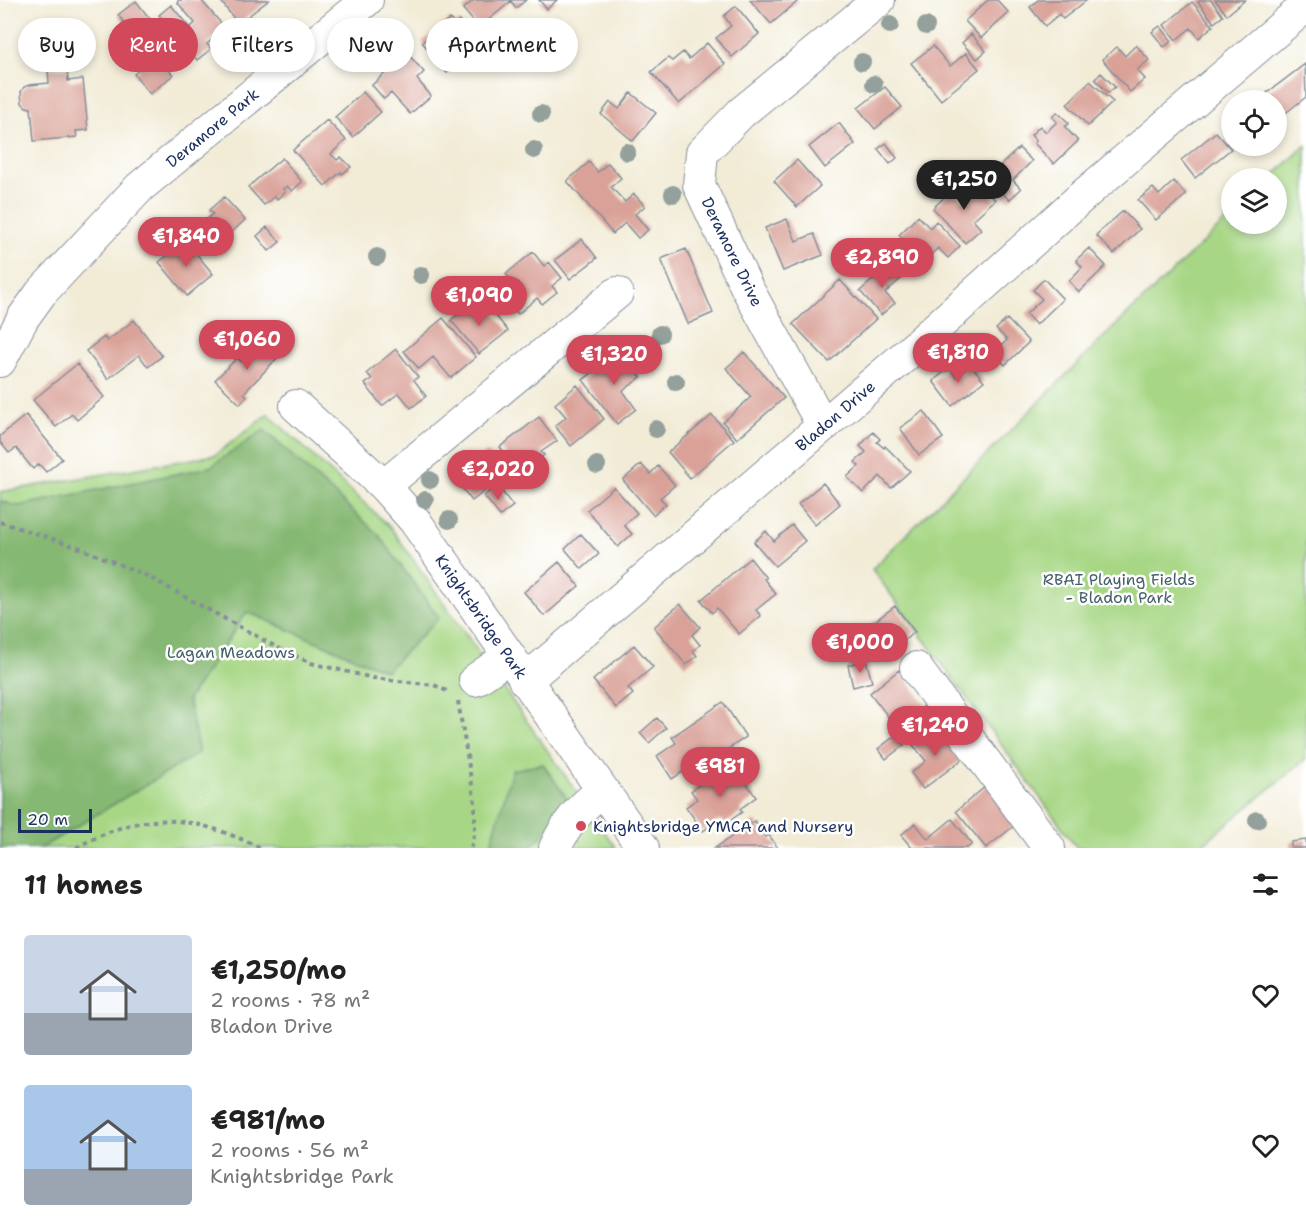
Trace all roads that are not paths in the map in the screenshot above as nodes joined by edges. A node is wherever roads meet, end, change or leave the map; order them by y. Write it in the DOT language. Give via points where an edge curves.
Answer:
graph roads {
  1 [pos="367,0"];
  2 [pos="879,0"];
  3 [pos="1306,6"];
  4 [pos="617,293"];
  5 [pos="0,361"];
  6 [pos="296,406"];
  7 [pos="826,424"];
  8 [pos="384,486"];
  9 [pos="916,668"];
  10 [pos="517,669"];
  11 [pos="475,681"];
  12 [pos="603,791"];
  13 [pos="555,848"];
  14 [pos="643,848"];
  15 [pos="1049,848"];
  1 -- 5 [label="street, Deramore Park" via="140,187 41,293 22,318"];
  2 -- 7 [label="street, Deramore Drive" via="741,113 702,153 699,185 747,288 816,415"];
  3 -- 7 [label="street, Bladon Drive" via="1086,193"];
  4 -- 8 [label="street"];
  6 -- 8 [label="street, Knightsbridge Park"];
  7 -- 10 [label="street, Bladon Drive"];
  8 -- 10 [label="street, Knightsbridge Park" via="415,521"];
  9 -- 15 [label="street"];
  10 -- 11 [label="street, Bladon Drive"];
  10 -- 12 [label="street, Knightsbridge Park"];
  12 -- 13 [label="street" via="590,799 565,828"];
  12 -- 14 [label="street, Knightsbridge Park"];
}
